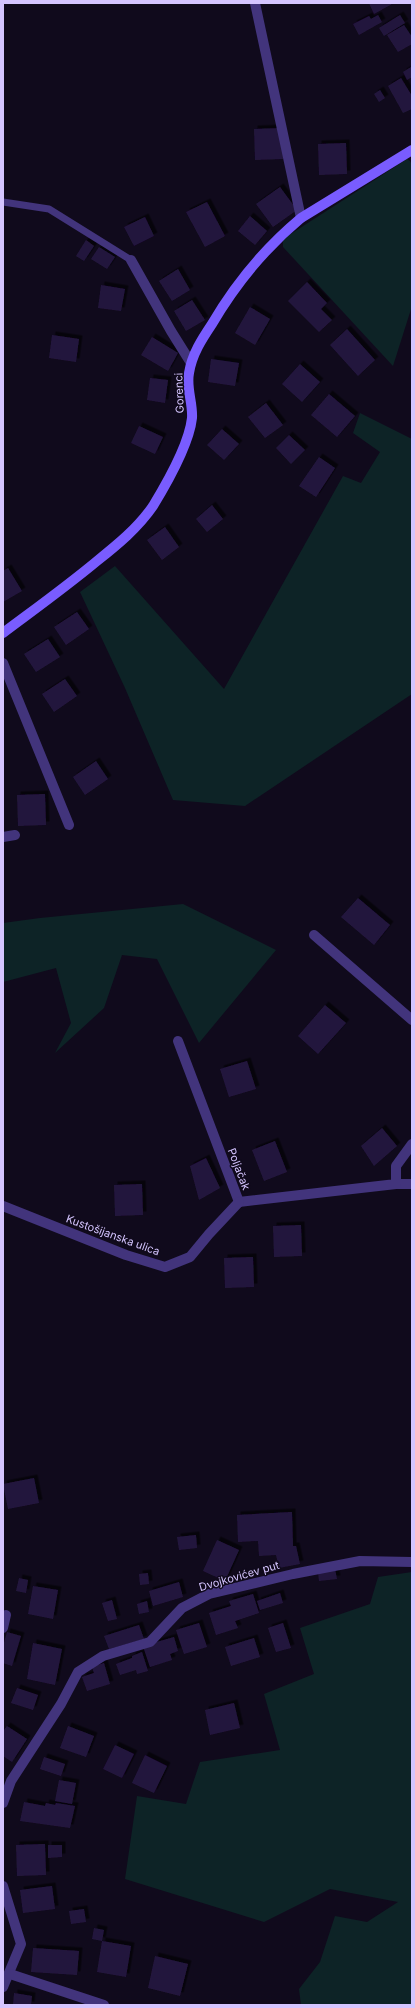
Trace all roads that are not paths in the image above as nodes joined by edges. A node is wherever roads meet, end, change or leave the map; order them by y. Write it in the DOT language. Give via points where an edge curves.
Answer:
graph roads {
  1 [pos="255,3"];
  2 [pos="412,150"];
  3 [pos="3,202"];
  4 [pos="301,218"];
  5 [pos="131,260"];
  6 [pos="191,363"];
  7 [pos="3,633"];
  8 [pos="3,663"];
  9 [pos="69,825"];
  10 [pos="15,835"];
  11 [pos="3,837"];
  12 [pos="314,935"];
  13 [pos="412,1020"];
  14 [pos="178,1041"];
  15 [pos="412,1144"];
  16 [pos="396,1184"];
  17 [pos="412,1184"];
  18 [pos="239,1202"];
  19 [pos="3,1206"];
  20 [pos="412,1562"];
  21 [pos="6,1615"];
  22 [pos="3,1628"];
  23 [pos="7,1778"];
  24 [pos="3,1803"];
  25 [pos="3,1886"];
  26 [pos="10,1974"];
  27 [pos="3,1987"];
  28 [pos="104,2005"];
  1 -- 4 [label="street"];
  2 -- 4 [label="street, Gorenci"];
  3 -- 5 [label="lane" via="49,209"];
  4 -- 6 [label="street, Gorenci" via="284,231 244,275 199,345"];
  5 -- 6 [label="street"];
  6 -- 7 [label="street, Gorenci" via="188,374 192,418 189,430 153,506 140,524 110,551"];
  8 -- 9 [label="street"];
  10 -- 11 [label="street"];
  12 -- 13 [label="street"];
  14 -- 18 [label="street, Poljačak"];
  15 -- 16 [label="street" via="396,1166"];
  16 -- 17 [label="street, Poljačak"];
  16 -- 18 [label="street, Poljačak"];
  18 -- 19 [label="street, Kustošijanska ulica" via="190,1257 165,1267 126,1255"];
  20 -- 23 [label="street, Dvojkovićev put" via="360,1561 300,1572 209,1594 182,1608 150,1642 103,1656 78,1672 61,1704"];
  21 -- 22 [label="street"];
  23 -- 24 [label="street, Dvojkovićev put"];
  25 -- 26 [label="street" via="21,1944"];
  26 -- 27 [label="street"];
  26 -- 28 [label="street"];
}
